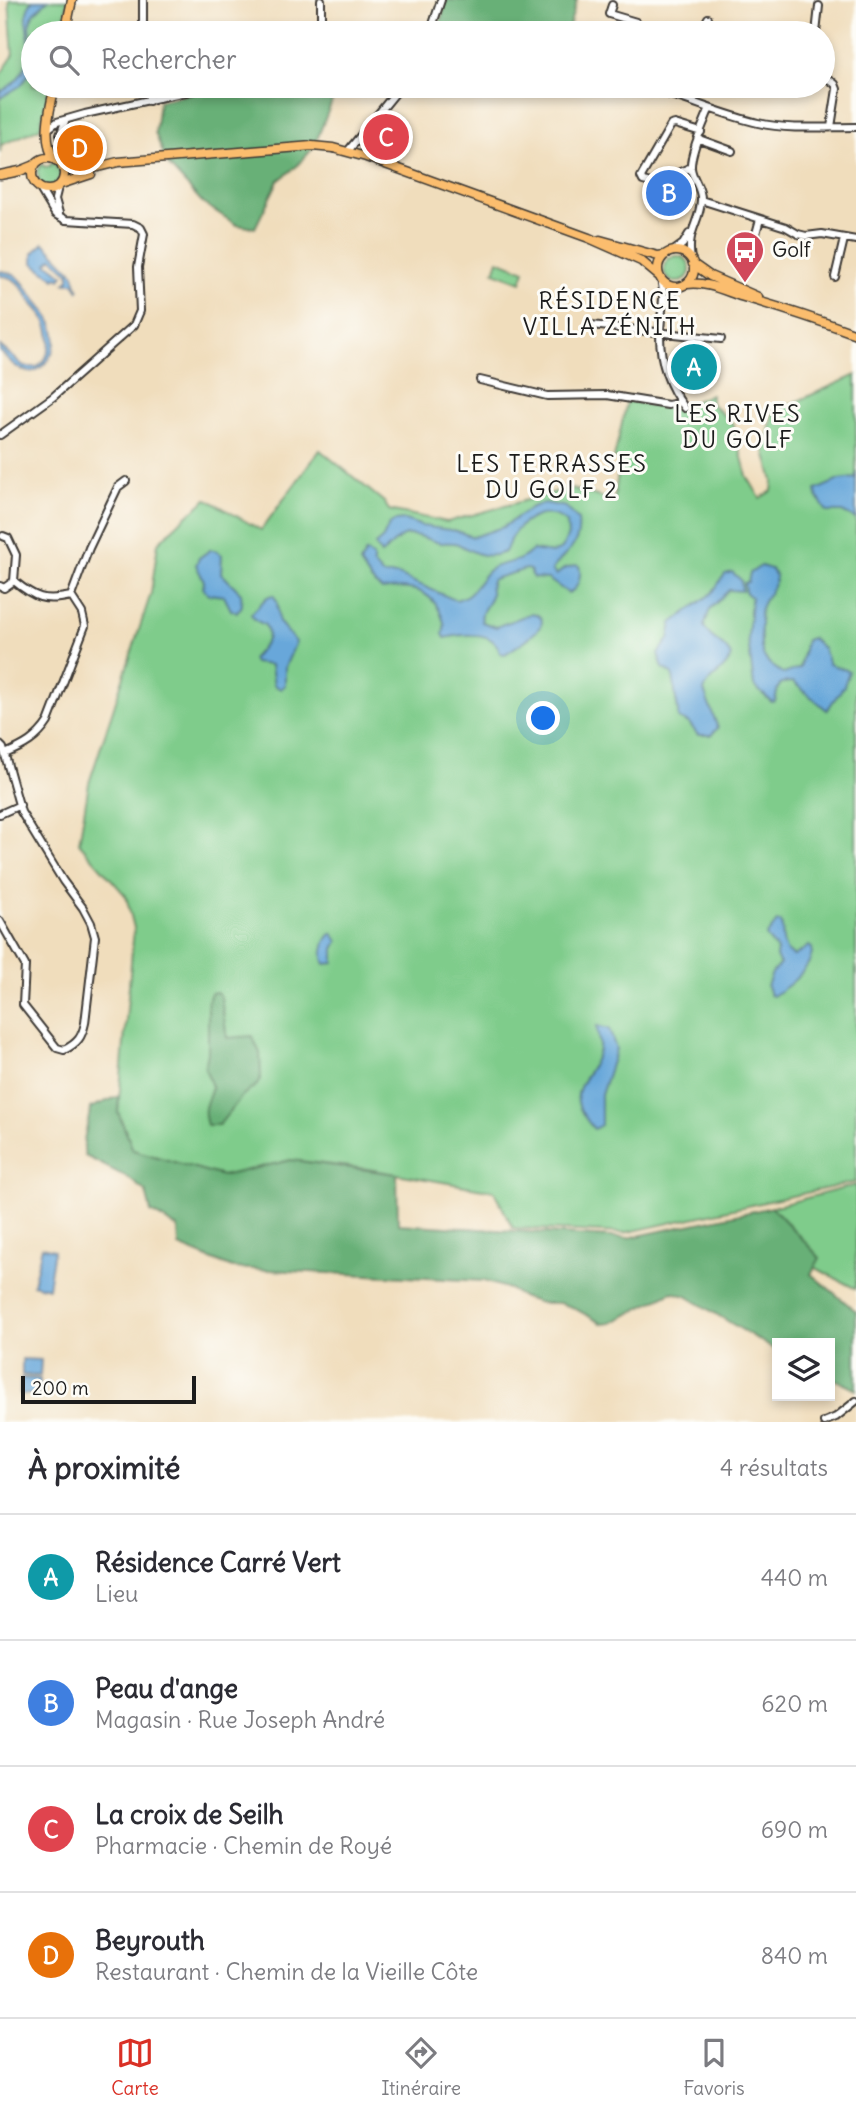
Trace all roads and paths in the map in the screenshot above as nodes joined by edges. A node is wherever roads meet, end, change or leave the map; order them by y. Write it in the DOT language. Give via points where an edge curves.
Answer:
graph roads {
  1 [pos="72,0"];
  2 [pos="143,0"];
  3 [pos="321,0"];
  4 [pos="441,0"];
  5 [pos="612,5"];
  6 [pos="819,6"];
  7 [pos="708,18"];
  8 [pos="68,21"];
  9 [pos="143,21"];
  10 [pos="321,21"];
  11 [pos="434,21"];
  12 [pos="633,21"];
  13 [pos="706,21"];
  14 [pos="817,21"];
  15 [pos="835,84"];
  16 [pos="52,98"];
  17 [pos="149,98"];
  18 [pos="162,98"];
  19 [pos="391,98"];
  20 [pos="683,98"];
  21 [pos="149,101"];
  22 [pos="709,110"];
  23 [pos="66,120"];
  24 [pos="831,127"];
  25 [pos="856,127"];
  26 [pos="48,129"];
  27 [pos="700,135"];
  28 [pos="348,151"];
  29 [pos="732,151"];
  30 [pos="37,163"];
  31 [pos="59,163"];
  32 [pos="127,163"];
  33 [pos="691,167"];
  34 [pos="2,175"];
  35 [pos="33,181"];
  36 [pos="59,186"];
  37 [pos="40,188"];
  38 [pos="701,200"];
  39 [pos="61,218"];
  40 [pos="760,219"];
  41 [pos="690,232"];
  42 [pos="589,238"];
  43 [pos="844,239"];
  44 [pos="856,240"];
  45 [pos="751,252"];
  46 [pos="668,254"];
  47 [pos="692,261"];
  48 [pos="660,277"];
  49 [pos="835,277"];
  50 [pos="683,285"];
  51 [pos="663,309"];
  52 [pos="787,309"];
  53 [pos="591,326"];
  54 [pos="660,334"];
  55 [pos="856,334"];
  56 [pos="721,339"];
  57 [pos="480,380"];
  58 [pos="0,435"];
  59 [pos="126,481"];
  60 [pos="3,536"];
  61 [pos="15,581"];
  62 [pos="0,586"];
  63 [pos="71,596"];
  64 [pos="0,745"];
  65 [pos="5,754"];
  66 [pos="19,804"];
  67 [pos="0,814"];
  68 [pos="0,921"];
  69 [pos="856,1401"];
  70 [pos="824,1422"];
  1 -- 8 [label="main road"];
  2 -- 9 [label="street"];
  3 -- 10 [label="street"];
  4 -- 11 [label="street"];
  5 -- 12 [label="street" via="609,14"];
  6 -- 14 [label="street"];
  7 -- 13 [label="street"];
  15 -- 24 [label="street"];
  16 -- 26 [label="main road"];
  16 -- 30 [label="main road"];
  17 -- 21 [label="street"];
  18 -- 21 [label="street"];
  19 -- 28 [label="street"];
  20 -- 22 [label="street"];
  21 -- 23 [label="street"];
  22 -- 24 [label="street" via="761,124"];
  22 -- 27 [label="street"];
  23 -- 26 [label="street"];
  23 -- 31 [label="street" via="60,135 67,157"];
  24 -- 25 [label="street"];
  26 -- 31 [label="main road" via="48,146"];
  27 -- 29 [label="street"];
  27 -- 33 [label="street"];
  27 -- 33 [label="street" via="671,125 641,177 655,184"];
  28 -- 32 [label="main road" via="297,146"];
  28 -- 42 [label="main road"];
  30 -- 31 [label="main road" via="47,158"];
  30 -- 34 [label="main road"];
  30 -- 35 [label="main road"];
  31 -- 32 [label="main road" via="78,172"];
  31 -- 36 [label="main road" via="64,176"];
  32 -- 36 [label="main road"];
  33 -- 38 [label="street"];
  34 -- 35 [label="main road"];
  35 -- 37 [label="main road"];
  36 -- 37 [label="main road"];
  36 -- 39 [label="street" via="55,204"];
  37 -- 39 [label="street"];
  38 -- 40 [label="street"];
  38 -- 41 [label="street"];
  39 -- 58 [label="street" via="133,224 141,229 141,311 134,325 89,367"];
  40 -- 43 [label="street" via="798,234"];
  40 -- 45 [label="street"];
  41 -- 46 [label="street" via="683,244"];
  41 -- 47 [label="street"];
  42 -- 46 [label="main road" via="658,256"];
  42 -- 48 [label="main road" via="641,261"];
  43 -- 44 [label="street"];
  43 -- 49 [label="street"];
  46 -- 47 [label="main road" via="680,251"];
  46 -- 48 [label="main road" via="659,262"];
  47 -- 50 [label="main road" via="692,277"];
  47 -- 52 [label="main road" via="710,276"];
  48 -- 50 [label="main road" via="667,285"];
  48 -- 51 [label="street"];
  50 -- 51 [label="street" via="670,294"];
  50 -- 52 [label="main road" via="699,283"];
  51 -- 54 [label="street"];
  52 -- 55 [label="main road"];
  53 -- 54 [label="street"];
  54 -- 56 [label="street"];
  54 -- 57 [label="street" via="663,368 683,405 607,395 547,396"];
  59 -- 63 [label="street" via="118,487"];
  60 -- 61 [label="street" via="16,555"];
  61 -- 62 [label="street"];
  61 -- 63 [label="street" via="32,595 52,600"];
  63 -- 65 [label="street" via="85,626 48,722 30,743"];
  64 -- 65 [label="street"];
  65 -- 66 [label="street"];
  66 -- 67 [label="street"];
  66 -- 68 [label="street" via="83,908 95,937 85,1023 76,1044 57,1048 23,1005 25,965"];
  69 -- 70 [label="street"];
}
